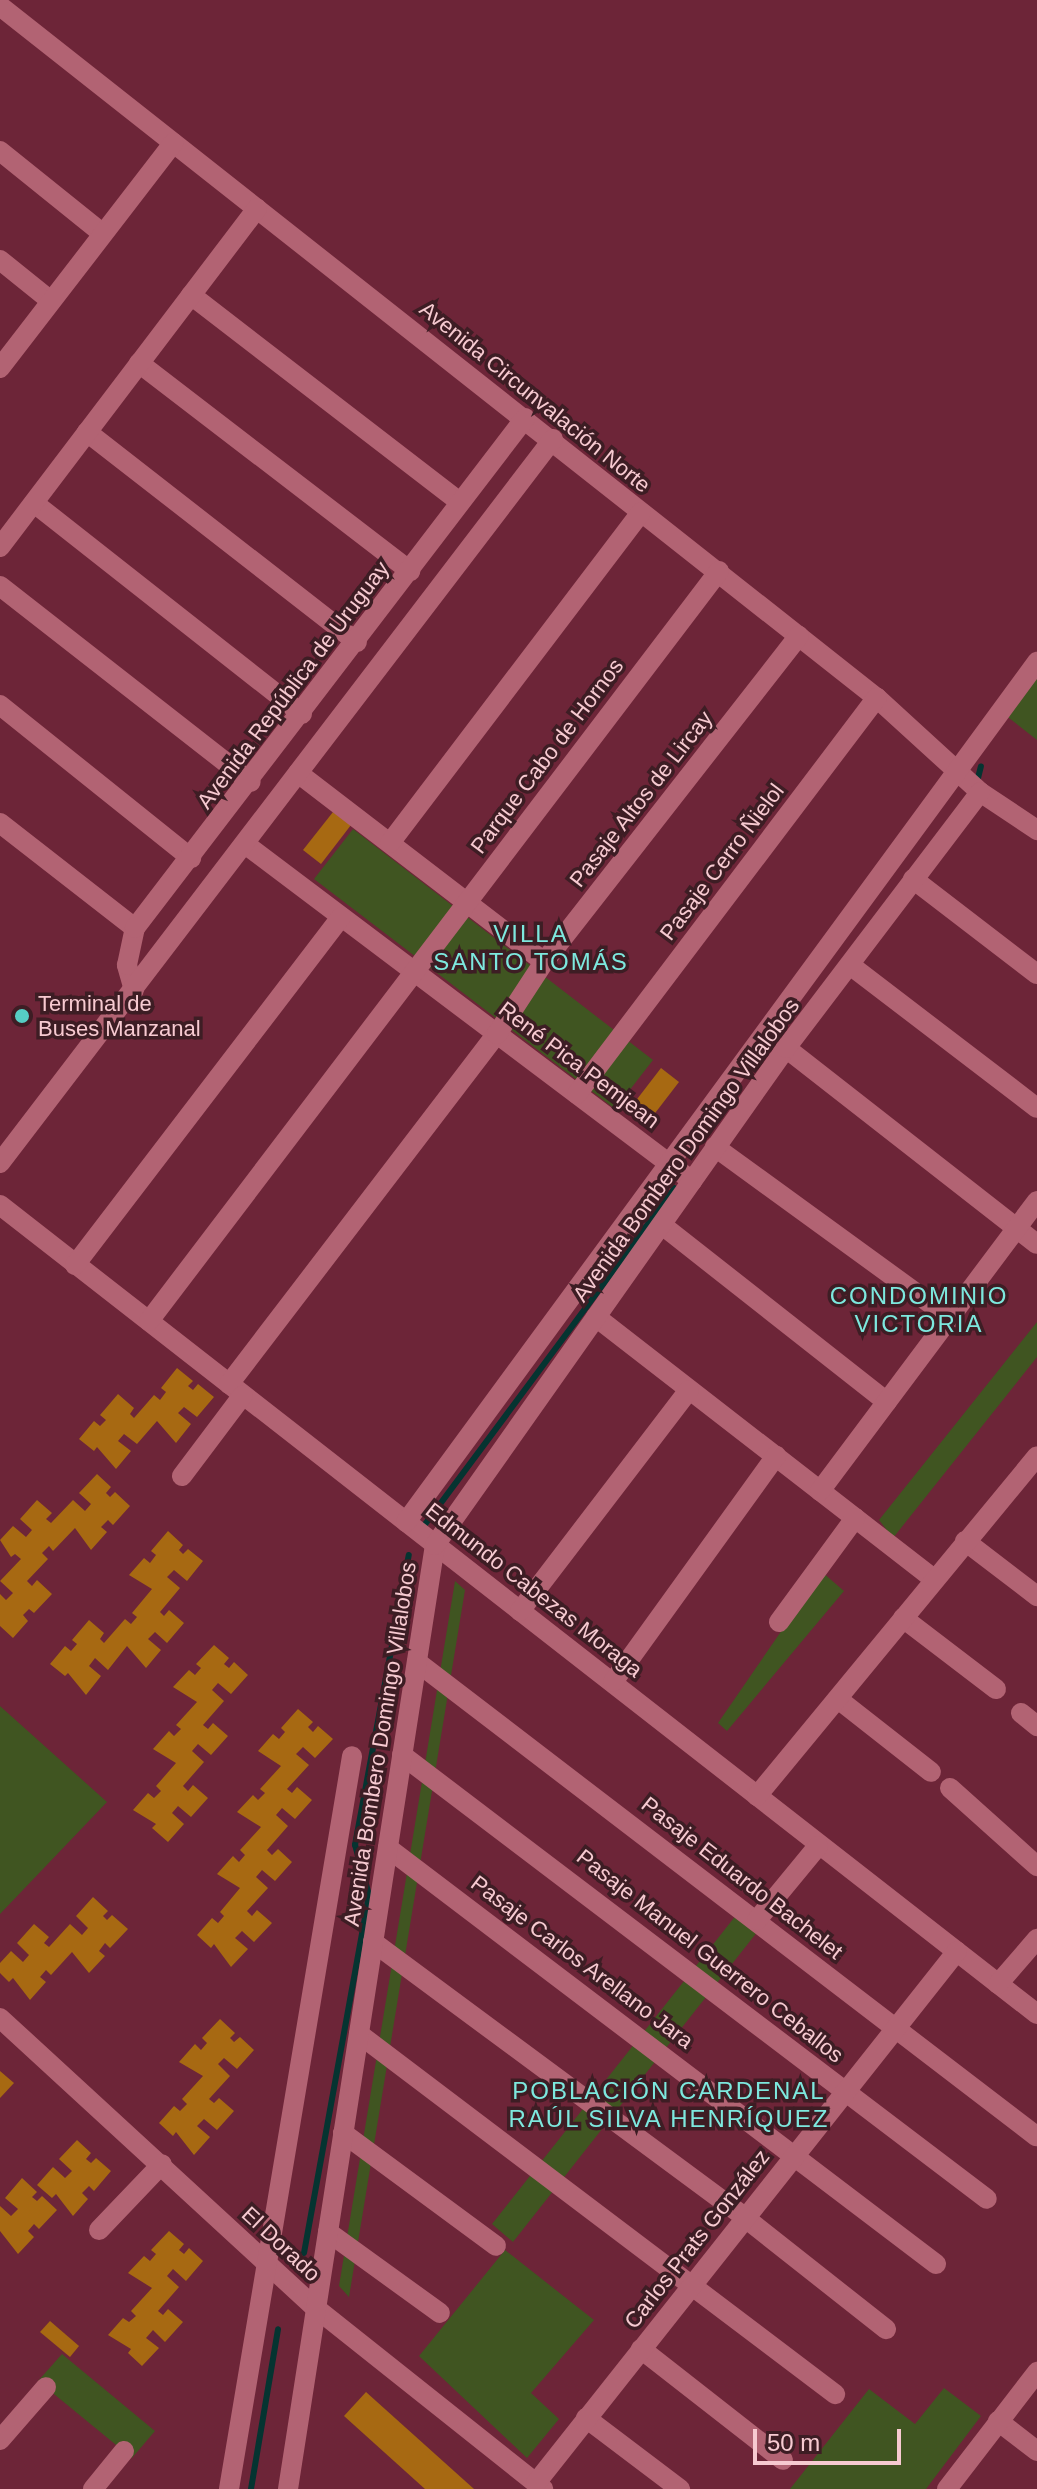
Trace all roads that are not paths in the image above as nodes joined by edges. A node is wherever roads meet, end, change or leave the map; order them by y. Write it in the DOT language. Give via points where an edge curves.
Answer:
graph roads {
  1 [pos="0,6"];
  2 [pos="173,143"];
  3 [pos="0,151"];
  4 [pos="257,208"];
  5 [pos="102,233"];
  6 [pos="0,260"];
  7 [pos="191,295"];
  8 [pos="51,301"];
  9 [pos="139,363"];
  10 [pos="0,368"];
  11 [pos="525,418"];
  12 [pos="87,432"];
  13 [pos="553,439"];
  14 [pos="460,502"];
  15 [pos="34,503"];
  16 [pos="641,512"];
  17 [pos="0,547"];
  18 [pos="410,571"];
  19 [pos="719,571"];
  20 [pos="0,586"];
  21 [pos="799,636"];
  22 [pos="357,642"];
  23 [pos="1037,662"];
  24 [pos="877,698"];
  25 [pos="0,705"];
  26 [pos="302,714"];
  27 [pos="956,769"];
  28 [pos="298,773"];
  29 [pos="251,782"];
  30 [pos="980,792"];
  31 [pos="0,823"];
  32 [pos="1037,830"];
  33 [pos="390,843"];
  34 [pos="245,844"];
  35 [pos="191,858"];
  36 [pos="913,879"];
  37 [pos="466,902"];
  38 [pos="341,917"];
  39 [pos="135,928"];
  40 [pos="544,962"];
  41 [pos="850,965"];
  42 [pos="412,970"];
  43 [pos="1037,974"];
  44 [pos="134,990"];
  45 [pos="497,1034"];
  46 [pos="786,1048"];
  47 [pos="577,1094"];
  48 [pos="1037,1108"];
  49 [pos="715,1147"];
  50 [pos="0,1163"];
  51 [pos="668,1163"];
  52 [pos="692,1181"];
  53 [pos="1037,1201"];
  54 [pos="0,1205"];
  55 [pos="662,1225"];
  56 [pos="1016,1228"];
  57 [pos="1037,1244"];
  58 [pos="75,1265"];
  59 [pos="596,1317"];
  60 [pos="950,1318"];
  61 [pos="149,1321"];
  62 [pos="236,1390"];
  63 [pos="689,1390"];
  64 [pos="887,1402"];
  65 [pos="776,1456"];
  66 [pos="1036,1458"];
  67 [pos="182,1476"];
  68 [pos="820,1491"];
  69 [pos="855,1518"];
  70 [pos="406,1522"];
  71 [pos="965,1541"];
  72 [pos="435,1545"];
  73 [pos="932,1578"];
  74 [pos="1037,1596"];
  75 [pos="520,1611"];
  76 [pos="903,1618"];
  77 [pos="779,1622"];
  78 [pos="417,1662"];
  79 [pos="613,1682"];
  80 [pos="996,1689"];
  81 [pos="838,1699"];
  82 [pos="402,1755"];
  83 [pos="352,1756"];
  84 [pos="931,1772"];
  85 [pos="950,1788"];
  86 [pos="757,1796"];
  87 [pos="818,1846"];
  88 [pos="388,1848"];
  89 [pos="1037,1866"];
  90 [pos="757,1920"];
  91 [pos="1037,1939"];
  92 [pos="373,1942"];
  93 [pos="957,1951"];
  94 [pos="998,1984"];
  95 [pos="1037,2014"];
  96 [pos="0,2018"];
  97 [pos="895,2027"];
  98 [pos="359,2034"];
  99 [pos="844,2090"];
  100 [pos="343,2133"];
  101 [pos="1036,2136"];
  102 [pos="795,2152"];
  103 [pos="162,2164"];
  104 [pos="987,2199"];
  105 [pos="744,2217"];
  106 [pos="99,2230"];
  107 [pos="328,2232"];
  108 [pos="496,2246"];
  109 [pos="266,2263"];
  110 [pos="936,2264"];
  111 [pos="695,2286"];
  112 [pos="317,2309"];
  113 [pos="440,2313"];
  114 [pos="886,2329"];
  115 [pos="641,2349"];
  116 [pos="1037,2372"];
  117 [pos="46,2387"];
  118 [pos="835,2394"];
  119 [pos="586,2418"];
  120 [pos="998,2421"];
  121 [pos="0,2440"];
  122 [pos="124,2451"];
  123 [pos="1037,2451"];
  124 [pos="783,2460"];
  125 [pos="539,2486"];
  126 [pos="93,2489"];
  127 [pos="229,2489"];
  128 [pos="288,2489"];
  129 [pos="680,2489"];
  130 [pos="947,2489"];
  1 -- 2 [label="street, Avenida Circunvalación Norte"];
  2 -- 4 [label="street, Avenida Circunvalación Norte"];
  2 -- 5 [label="street"];
  3 -- 5 [label="street"];
  4 -- 7 [label="street"];
  4 -- 11 [label="street, Avenida Circunvalación Norte"];
  5 -- 8 [label="street"];
  6 -- 8 [label="street"];
  7 -- 9 [label="street"];
  7 -- 14 [label="street"];
  8 -- 10 [label="street"];
  9 -- 12 [label="street"];
  9 -- 18 [label="street"];
  11 -- 13 [label="street, Avenida Circunvalación Norte"];
  11 -- 14 [label="street, Avenida República de Uruguay"];
  12 -- 15 [label="street"];
  12 -- 22 [label="street"];
  13 -- 16 [label="street, Avenida Circunvalación Norte"];
  13 -- 28 [label="street"];
  14 -- 18 [label="street, Avenida República de Uruguay"];
  15 -- 17 [label="street"];
  15 -- 26 [label="street"];
  16 -- 19 [label="street, Avenida Circunvalación Norte"];
  16 -- 33 [label="street"];
  18 -- 22 [label="street, Avenida República de Uruguay"];
  19 -- 21 [label="street, Avenida Circunvalación Norte"];
  19 -- 37 [label="street, Parque Cabo de Hornos"];
  20 -- 29 [label="street"];
  21 -- 24 [label="street, Avenida Circunvalación Norte"];
  21 -- 40 [label="street, Pasaje Altos de Lircay"];
  22 -- 26 [label="street, Avenida República de Uruguay"];
  23 -- 27 [label="street, Avenida Bombero Domingo Villalobos"];
  24 -- 27 [label="street, Avenida Circunvalación Norte"];
  24 -- 47 [label="street, Pasaje Cerro Ñielol"];
  25 -- 35 [label="street"];
  26 -- 29 [label="street, Avenida República de Uruguay"];
  27 -- 30 [label="street, Avenida Circunvalación Norte"];
  27 -- 51 [label="street, Avenida Bombero Domingo Villalobos"];
  28 -- 33 [label="street"];
  28 -- 34 [label="street"];
  29 -- 35 [label="street, Avenida República de Uruguay"];
  30 -- 32 [label="street, Avenida Circunvalación Norte"];
  30 -- 36 [label="street, Avenida Bombero Domingo Villalobos"];
  31 -- 39 [label="street"];
  33 -- 37 [label="street"];
  34 -- 38 [label="street, René Pica Pemjean"];
  34 -- 44 [label="street"];
  35 -- 39 [label="street, Avenida República de Uruguay"];
  36 -- 41 [label="street, Avenida Bombero Domingo Villalobos"];
  36 -- 43 [label="street"];
  37 -- 40 [label="street"];
  37 -- 42 [label="street, Parque Cabo de Hornos"];
  38 -- 42 [label="street, René Pica Pemjean"];
  38 -- 58 [label="street"];
  39 -- 44 [label="street, Avenida República de Uruguay" via="127,965"];
  40 -- 45 [label="street, Pasaje Altos de Lircay"];
  41 -- 46 [label="street, Avenida Bombero Domingo Villalobos"];
  41 -- 48 [label="street"];
  42 -- 45 [label="street, René Pica Pemjean"];
  42 -- 61 [label="street, Parque Cabo de Hornos"];
  44 -- 50 [label="street"];
  45 -- 47 [label="street, René Pica Pemjean"];
  45 -- 62 [label="street, Pasaje Altos de Lircay"];
  46 -- 49 [label="street, Avenida Bombero Domingo Villalobos"];
  46 -- 56 [label="street"];
  47 -- 51 [label="street, René Pica Pemjean"];
  49 -- 52 [label="street, Avenida Bombero Domingo Villalobos"];
  49 -- 60 [label="street"];
  51 -- 52 [label="street, René Pica Pemjean"];
  51 -- 70 [label="street, Avenida Bombero Domingo Villalobos"];
  52 -- 55 [label="street, Avenida Bombero Domingo Villalobos"];
  53 -- 56 [label="street"];
  54 -- 58 [label="street, Edmundo Cabezas Moraga"];
  55 -- 59 [label="street, Avenida Bombero Domingo Villalobos"];
  55 -- 64 [label="street"];
  56 -- 57 [label="street"];
  56 -- 60 [label="street"];
  58 -- 61 [label="street, Edmundo Cabezas Moraga"];
  59 -- 63 [label="street"];
  59 -- 72 [label="street, Avenida Bombero Domingo Villalobos"];
  60 -- 64 [label="street"];
  61 -- 62 [label="street, Edmundo Cabezas Moraga"];
  62 -- 67 [label="street, Pasaje Altos de Lircay"];
  62 -- 70 [label="street, Edmundo Cabezas Moraga"];
  63 -- 65 [label="street"];
  63 -- 75 [label="street"];
  64 -- 68 [label="street"];
  65 -- 68 [label="street"];
  65 -- 79 [label="street"];
  66 -- 71 [label="street"];
  68 -- 69 [label="street"];
  69 -- 73 [label="street"];
  69 -- 77 [label="street"];
  70 -- 72 [label="street, Edmundo Cabezas Moraga"];
  71 -- 73 [label="street"];
  71 -- 74 [label="street"];
  72 -- 75 [label="street, Edmundo Cabezas Moraga"];
  72 -- 78 [label="street, Avenida Bombero Domingo Villalobos"];
  73 -- 76 [label="street"];
  75 -- 79 [label="street, Edmundo Cabezas Moraga"];
  76 -- 80 [label="street"];
  76 -- 81 [label="street"];
  78 -- 82 [label="street, Avenida Bombero Domingo Villalobos"];
  78 -- 90 [label="street, Pasaje Eduardo Bachelet"];
  79 -- 86 [label="street, Edmundo Cabezas Moraga"];
  81 -- 84 [label="street"];
  81 -- 86 [label="street"];
  82 -- 88 [label="street, Avenida Bombero Domingo Villalobos"];
  82 -- 99 [label="street, Pasaje Manuel Guerrero Ceballos"];
  83 -- 109 [label="street, Avenida Bombero Domingo Villalobos"];
  85 -- 89 [label="street"];
  86 -- 87 [label="street, Edmundo Cabezas Moraga"];
  87 -- 90 [label="street"];
  87 -- 93 [label="street, Edmundo Cabezas Moraga"];
  88 -- 92 [label="street, Avenida Bombero Domingo Villalobos"];
  88 -- 102 [label="street, Pasaje Carlos Arellano Jara"];
  90 -- 97 [label="street, Pasaje Eduardo Bachelet"];
  91 -- 94 [label="street"];
  92 -- 98 [label="street, Avenida Bombero Domingo Villalobos"];
  92 -- 105 [label="street"];
  93 -- 94 [label="street, Edmundo Cabezas Moraga"];
  93 -- 97 [label="street, Carlos Prats González"];
  94 -- 95 [label="street, Edmundo Cabezas Moraga"];
  96 -- 103 [label="street, El Dorado"];
  97 -- 99 [label="street, Carlos Prats González"];
  97 -- 101 [label="street, Pasaje Eduardo Bachelet"];
  98 -- 100 [label="street, Avenida Bombero Domingo Villalobos"];
  98 -- 111 [label="street"];
  99 -- 102 [label="street, Carlos Prats González"];
  99 -- 104 [label="street, Pasaje Manuel Guerrero Ceballos"];
  100 -- 107 [label="street, Avenida Bombero Domingo Villalobos"];
  100 -- 108 [label="street"];
  102 -- 105 [label="street, Carlos Prats González"];
  102 -- 110 [label="street, Pasaje Carlos Arellano Jara"];
  103 -- 106 [label="street"];
  103 -- 109 [label="street, El Dorado"];
  105 -- 111 [label="street, Carlos Prats González"];
  105 -- 114 [label="street"];
  107 -- 112 [label="street, Avenida Bombero Domingo Villalobos"];
  107 -- 113 [label="street"];
  109 -- 112 [label="street, El Dorado"];
  109 -- 127 [label="street, Avenida Bombero Domingo Villalobos"];
  111 -- 115 [label="street, Carlos Prats González"];
  111 -- 118 [label="street"];
  112 -- 125 [label="street, El Dorado"];
  112 -- 128 [label="street, Avenida Bombero Domingo Villalobos"];
  115 -- 119 [label="street, Carlos Prats González"];
  115 -- 124 [label="street"];
  116 -- 120 [label="street"];
  117 -- 121 [label="street"];
  119 -- 125 [label="street, Carlos Prats González"];
  119 -- 129 [label="street"];
  120 -- 123 [label="street"];
  120 -- 130 [label="street"];
  122 -- 126 [label="street"];
}
